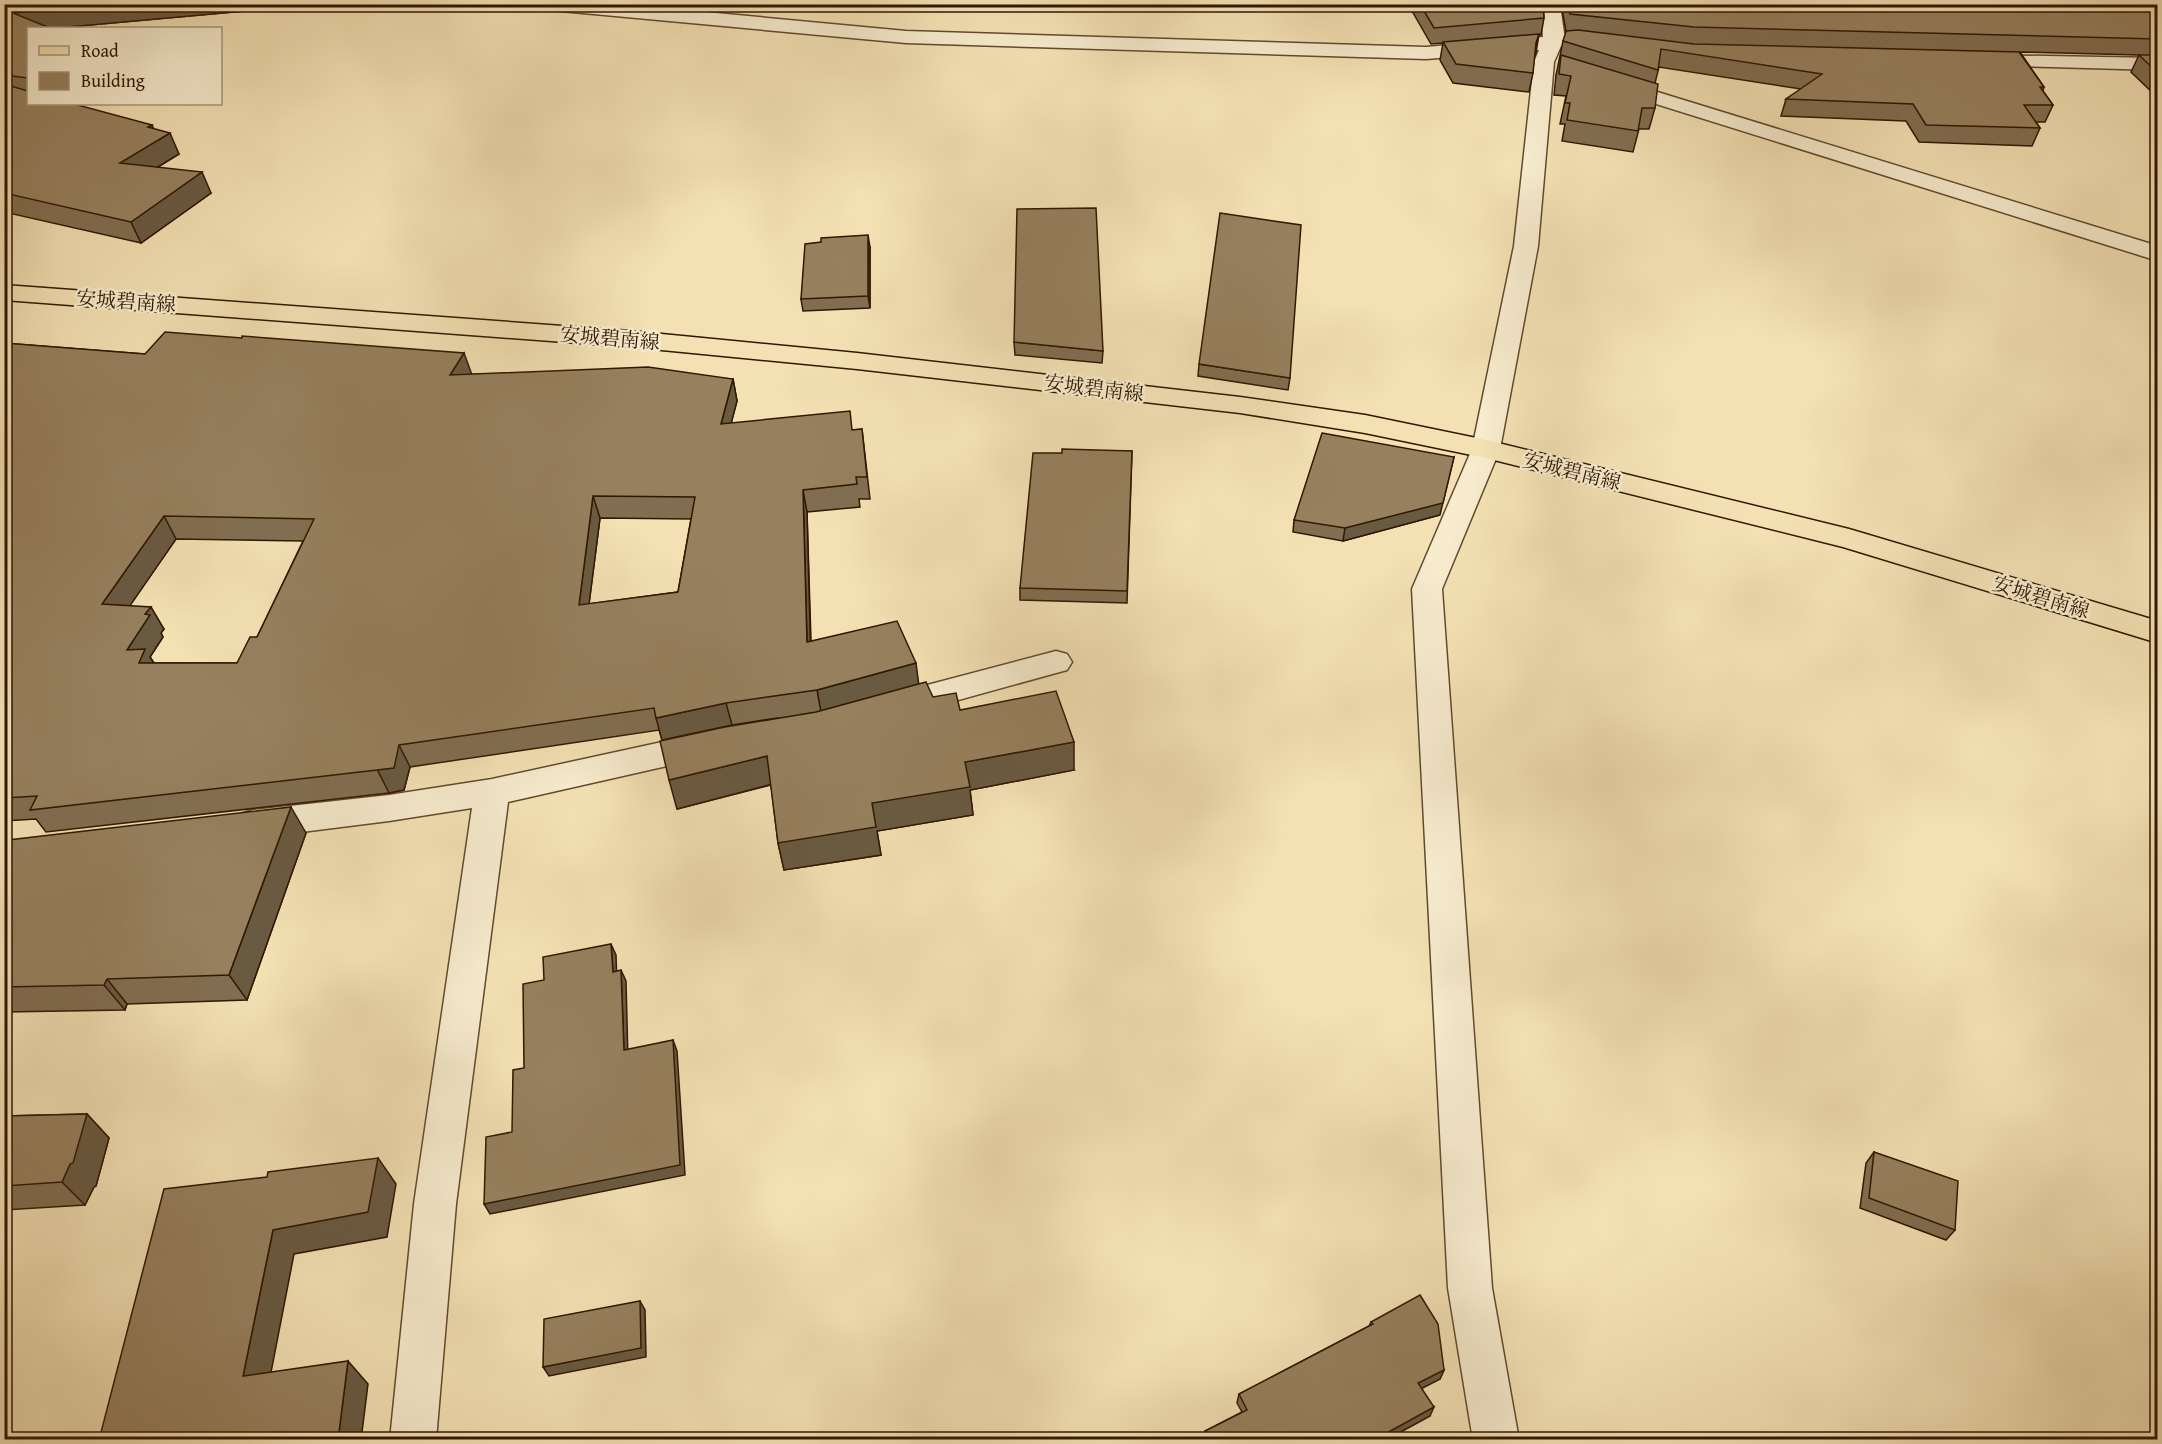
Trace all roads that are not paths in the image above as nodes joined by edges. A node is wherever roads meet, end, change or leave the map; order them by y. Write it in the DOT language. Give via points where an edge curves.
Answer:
graph roads {
  1 [pos="550,4"];
  2 [pos="1550,4"];
  3 [pos="1555,40"];
  4 [pos="1626,46"];
  5 [pos="1960,61"];
  6 [pos="2157,64"];
  7 [pos="1589,76"];
  8 [pos="2157,254"];
  9 [pos="4,292"];
  10 [pos="1486,449"];
  11 [pos="2157,632"];
  12 [pos="1056,662"];
  13 [pos="866,714"];
  14 [pos="732,740"];
  15 [pos="492,792"];
  16 [pos="225,828"];
  17 [pos="413,1440"];
  18 [pos="1496,1440"];
  1 -- 3 [label="street" via="906,37 1426,53"];
  2 -- 3 [label="street"];
  3 -- 4 [label="street"];
  3 -- 10 [label="street" via="1555,66 1526,246"];
  5 -- 6 [label="street"];
  7 -- 8 [label="street"];
  9 -- 10 [label="main road, 安城碧南線" via="631,339 857,361 1240,405 1365,424"];
  10 -- 11 [label="main road, 安城碧南線" via="1849,540"];
  10 -- 18 [label="street" via="1427,589 1470,1288"];
  12 -- 13 [label="street"];
  14 -- 15 [label="street"];
  15 -- 16 [label="street"];
  15 -- 17 [label="street" via="435,1204"];
}
